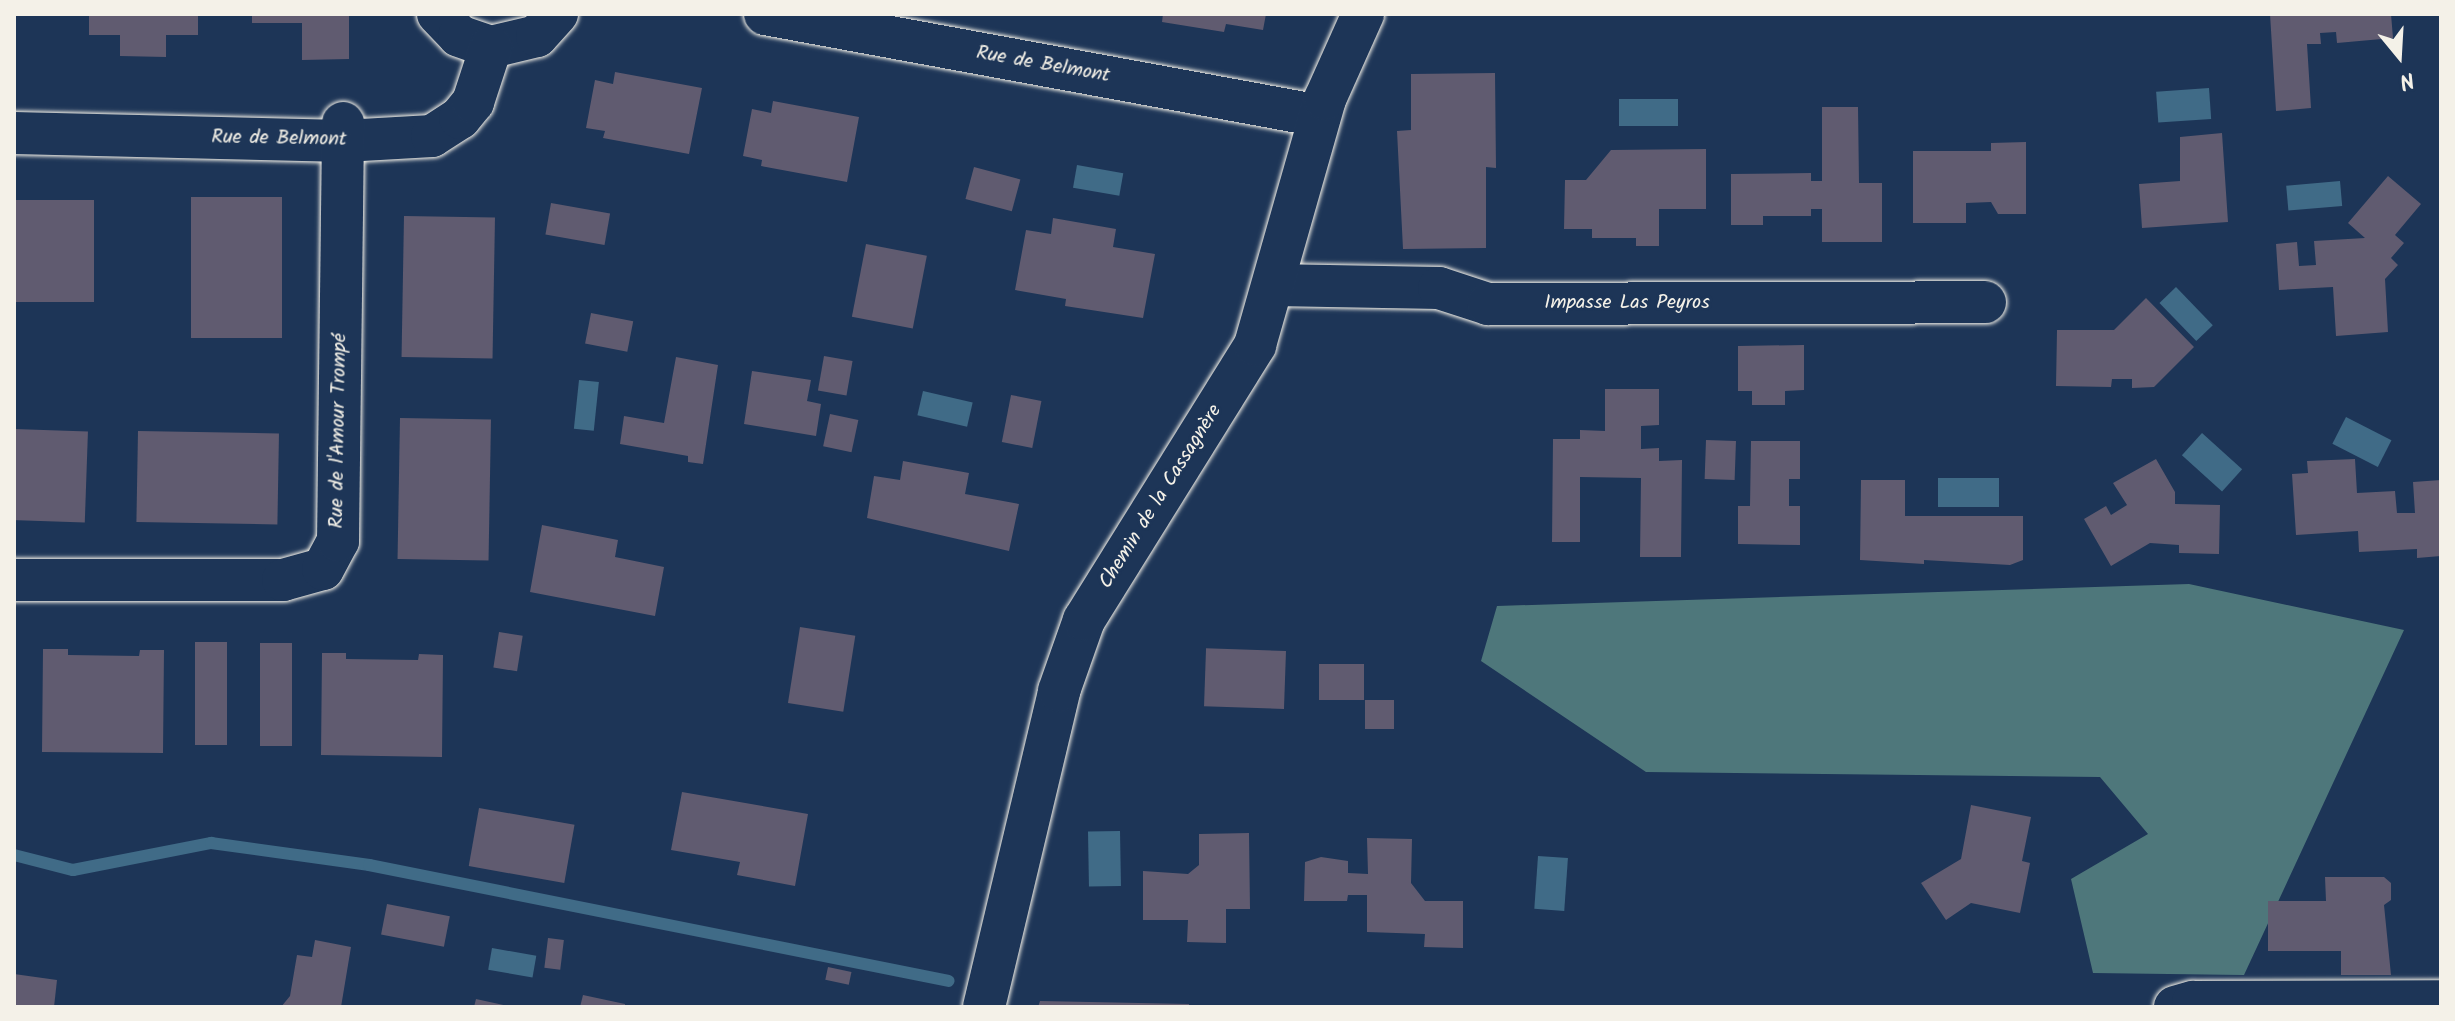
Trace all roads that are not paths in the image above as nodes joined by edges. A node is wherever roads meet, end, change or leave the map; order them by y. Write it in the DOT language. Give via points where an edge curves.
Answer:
graph roads {
  1 [pos="438,14"];
  2 [pos="557,14"];
  3 [pos="1363,14"];
  4 [pos="776,15"];
  5 [pos="491,47"];
  6 [pos="1320,116"];
  7 [pos="344,132"];
  8 [pos="14,133"];
  9 [pos="1273,285"];
  10 [pos="1985,302"];
  11 [pos="14,580"];
  12 [pos="986,999"];
  13 [pos="2441,1001"];
  14 [pos="2175,1007"];
  1 -- 5 [label="street" via="459,36"];
  2 -- 5 [label="street" via="537,36"];
  3 -- 6 [label="street, Chemin de la Cassagnère"];
  4 -- 6 [label="street, Rue de Belmont"];
  5 -- 7 [label="street, Rue de Belmont" via="473,102 460,118 432,136"];
  6 -- 9 [label="street, Chemin de la Cassagnère"];
  7 -- 8 [label="street, Rue de Belmont"];
  7 -- 11 [label="street, Rue de l'Amour Trompé" via="338,541 323,569 283,580"];
  9 -- 10 [label="street, Impasse Las Peyros" via="1439,288 1488,304"];
  9 -- 12 [label="street, Chemin de la Cassagnère" via="1255,345 1084,620 1059,691"];
  13 -- 14 [label="street" via="2193,1002"];
}
